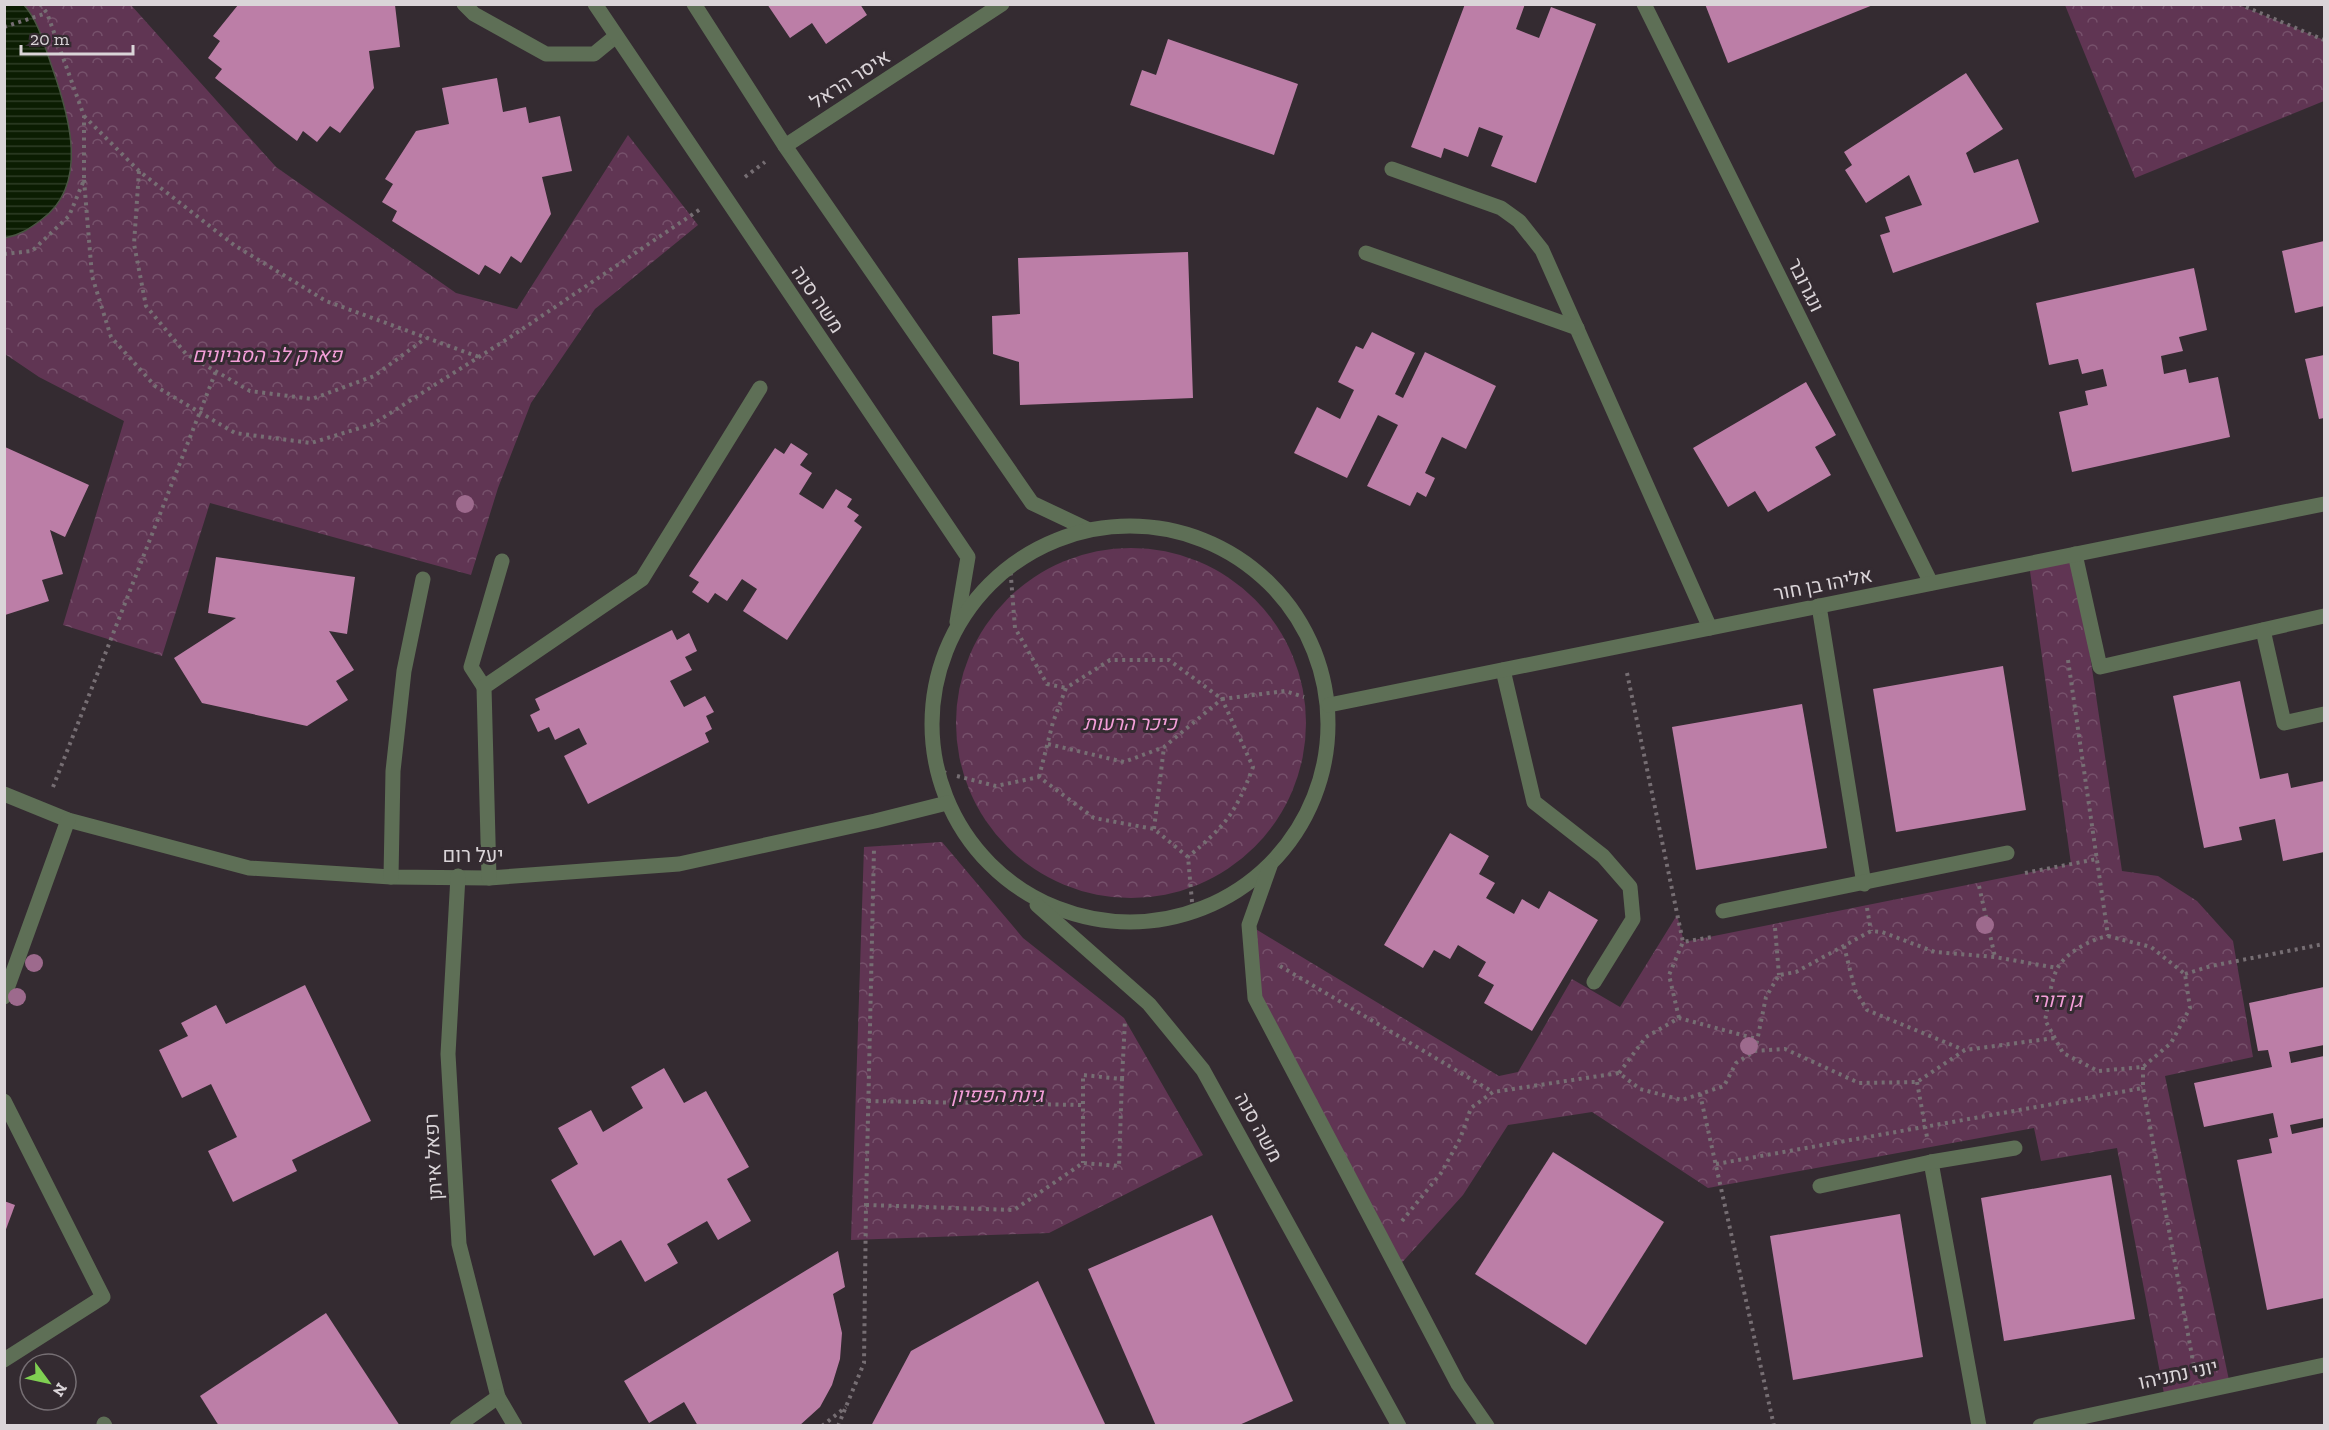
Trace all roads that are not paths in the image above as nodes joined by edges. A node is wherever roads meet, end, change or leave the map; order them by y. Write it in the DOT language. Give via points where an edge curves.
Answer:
graph roads {
  1 [pos="464,4"];
  2 [pos="595,4"];
  3 [pos="694,4"];
  4 [pos="1002,4"];
  5 [pos="1644,4"];
  6 [pos="616,36"];
  7 [pos="785,146"];
  8 [pos="1392,169"];
  9 [pos="1366,253"];
  10 [pos="1577,328"];
  11 [pos="760,388"];
  12 [pos="2325,504"];
  13 [pos="1087,529"];
  14 [pos="2075,554"];
  15 [pos="502,561"];
  16 [pos="423,579"];
  17 [pos="1931,583"];
  18 [pos="1819,606"];
  19 [pos="2325,616"];
  20 [pos="956,627"];
  21 [pos="1710,628"];
  22 [pos="2263,630"];
  23 [pos="1503,670"];
  24 [pos="484,687"];
  25 [pos="1329,705"];
  26 [pos="2325,714"];
  27 [pos="4,794"];
  28 [pos="947,803"];
  29 [pos="68,820"];
  30 [pos="2007,853"];
  31 [pos="1270,866"];
  32 [pos="458,876"];
  33 [pos="390,877"];
  34 [pos="489,878"];
  35 [pos="1863,884"];
  36 [pos="1023,893"];
  37 [pos="1724,912"];
  38 [pos="1594,982"];
  39 [pos="4,997"];
  40 [pos="4,1101"];
  41 [pos="2015,1148"];
  42 [pos="1931,1162"];
  43 [pos="1820,1186"];
  44 [pos="4,1360"];
  45 [pos="2325,1365"];
  46 [pos="498,1397"];
  47 [pos="457,1425"];
  48 [pos="515,1425"];
  49 [pos="1399,1425"];
  50 [pos="1487,1425"];
  51 [pos="1979,1425"];
  52 [pos="2040,1425"];
  1 -- 6 [label="street" via="474,14 546,54 594,54"];
  2 -- 6 [label="street, משה סנה"];
  3 -- 7 [label="street"];
  4 -- 7 [label="street, איסר הראל"];
  5 -- 17 [label="street, ונגרובר"];
  6 -- 20 [label="street, משה סנה" via="968,557"];
  7 -- 13 [label="street" via="1032,503"];
  8 -- 10 [label="street" via="1501,208 1519,221 1542,250"];
  9 -- 10 [label="street"];
  10 -- 21 [label="street"];
  11 -- 24 [label="street" via="642,579"];
  12 -- 14 [label="street, אליהו בן חור"];
  13 -- 20 [label="street" via="1046,543 1010,565 980,593"];
  13 -- 25 [label="street" via="1154,525 1219,545 1274,584 1312,640"];
  14 -- 17 [label="street, אליהו בן חור"];
  14 -- 22 [label="street" via="2100,667"];
  15 -- 24 [label="street" via="471,667"];
  16 -- 33 [label="street" via="404,671 395,749"];
  17 -- 18 [label="street, אליהו בן חור"];
  18 -- 21 [label="street, אליהו בן חור"];
  18 -- 35 [label="street"];
  19 -- 22 [label="street"];
  20 -- 28 [label="street, משה סנה" via="938,673 931,721 936,771"];
  21 -- 23 [label="street, אליהו בן חור"];
  22 -- 26 [label="street" via="2284,723"];
  23 -- 25 [label="street, אליהו בן חור"];
  23 -- 38 [label="street" via="1534,802 1602,856 1630,887 1633,919"];
  24 -- 34 [label="street"];
  25 -- 31 [label="street" via="1326,764 1305,819"];
  27 -- 29 [label="street, יעל רום"];
  28 -- 34 [label="street, יעל רום" via="679,864"];
  28 -- 36 [label="street, משה סנה" via="978,854"];
  29 -- 33 [label="street, יעל רום" via="249,868"];
  29 -- 39 [label="street"];
  30 -- 35 [label="street"];
  31 -- 36 [label="street" via="1234,894 1193,913 1135,924 1077,917"];
  31 -- 50 [label="street" via="1249,925 1255,998 1458,1384"];
  32 -- 33 [label="street, יעל רום"];
  32 -- 34 [label="street, יעל רום"];
  32 -- 46 [label="street, רפאל איתן" via="448,1054 459,1244"];
  35 -- 37 [label="street"];
  36 -- 49 [label="street, משה סנה" via="1149,1004 1203,1070"];
  40 -- 44 [label="street" via="104,1297"];
  41 -- 42 [label="street"];
  42 -- 43 [label="street"];
  42 -- 51 [label="street"];
  45 -- 52 [label="street, יוני נתניהו"];
  46 -- 47 [label="street"];
  46 -- 48 [label="street, רפאל איתן"];
}
